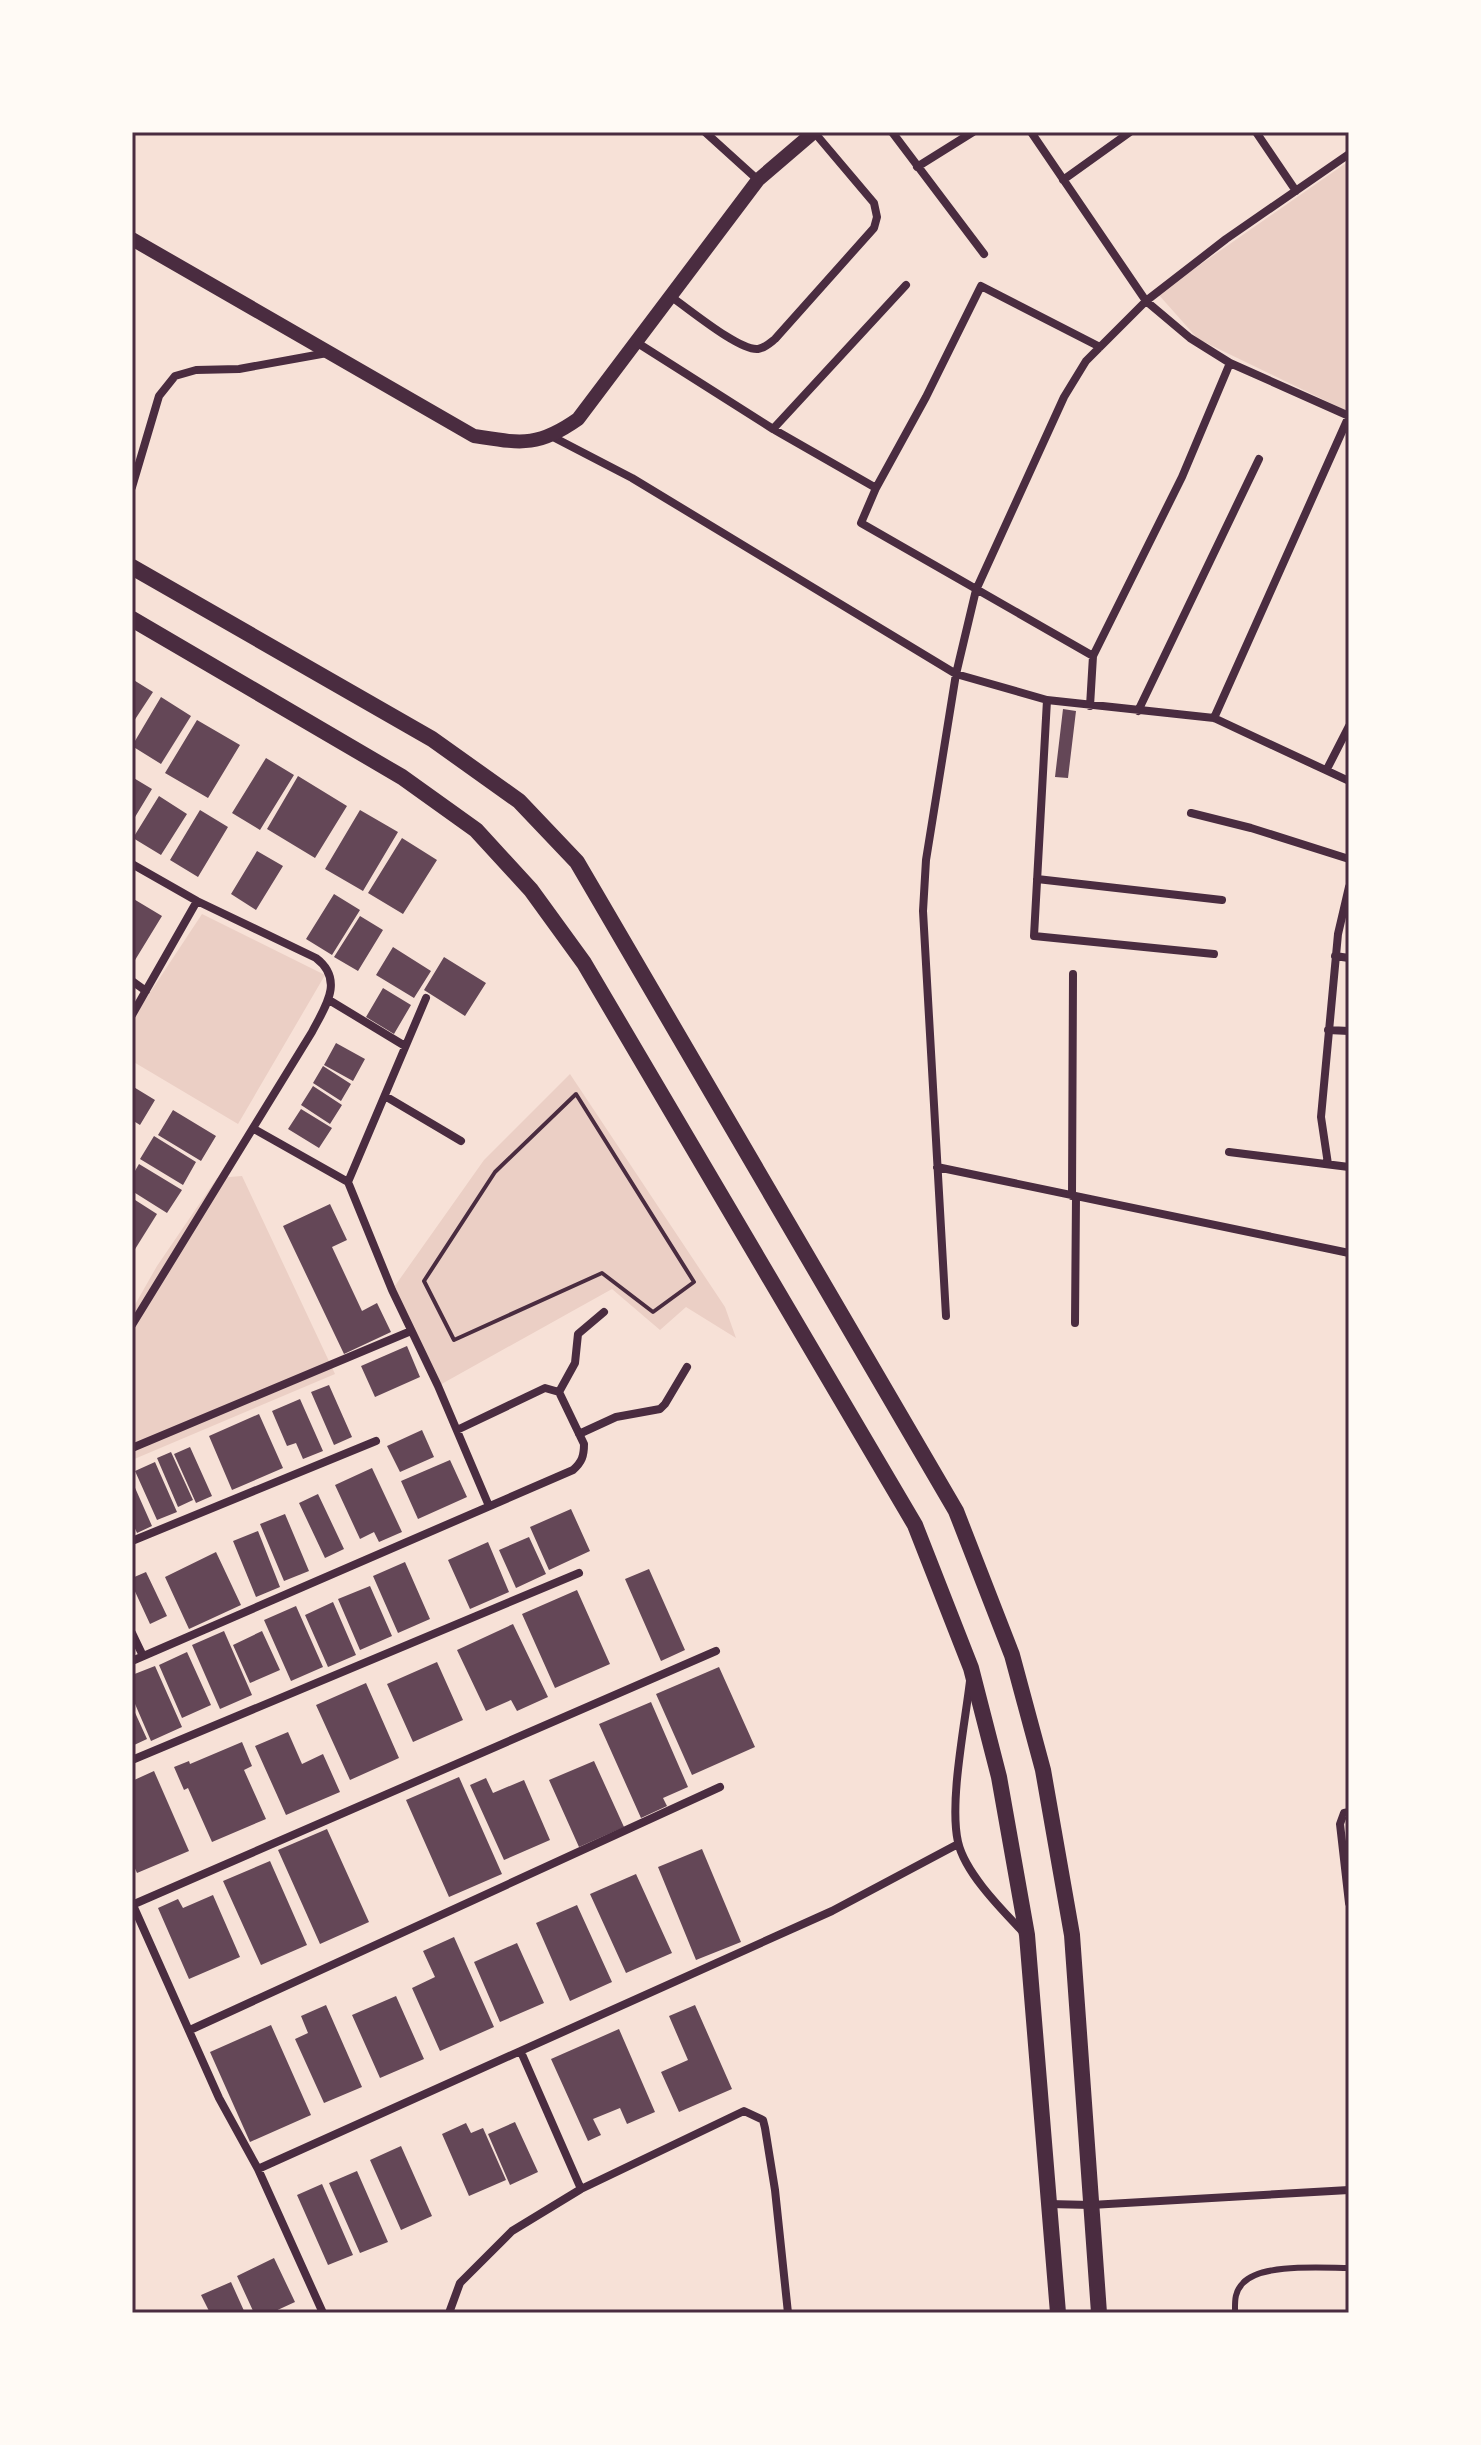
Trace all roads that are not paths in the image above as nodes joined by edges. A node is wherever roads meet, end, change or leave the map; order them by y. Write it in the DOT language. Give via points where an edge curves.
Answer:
graph roads {
  1 [pos="705,132"];
  2 [pos="814,132"];
  3 [pos="892,132"];
  4 [pos="973,132"];
  5 [pos="1031,132"];
  6 [pos="1130,132"];
  7 [pos="1256,132"];
  8 [pos="1349,154"];
  9 [pos="917,167"];
  10 [pos="758,180"];
  11 [pos="1063,180"];
  12 [pos="1296,191"];
  13 [pos="132,239"];
  14 [pos="984,254"];
  15 [pos="906,285"];
  16 [pos="670,296"];
  17 [pos="1146,301"];
  18 [pos="636,342"];
  19 [pos="1100,347"];
  20 [pos="328,353"];
  21 [pos="1230,363"];
  22 [pos="1349,416"];
  23 [pos="773,429"];
  24 [pos="553,437"];
  25 [pos="1259,459"];
  26 [pos="132,487"];
  27 [pos="876,488"];
  28 [pos="132,567"];
  29 [pos="976,590"];
  30 [pos="132,619"];
  31 [pos="1093,656"];
  32 [pos="956,674"];
  33 [pos="1047,700"];
  34 [pos="1090,706"];
  35 [pos="1138,711"];
  36 [pos="1214,718"];
  37 [pos="1349,726"];
  38 [pos="1327,769"];
  39 [pos="1349,781"];
  40 [pos="1191,813"];
  41 [pos="1349,859"];
  42 [pos="132,864"];
  43 [pos="1037,879"];
  44 [pos="1349,887"];
  45 [pos="1222,900"];
  46 [pos="197,901"];
  47 [pos="1347,901"];
  48 [pos="1214,954"];
  49 [pos="1335,956"];
  50 [pos="1349,958"];
  51 [pos="1073,974"];
  52 [pos="132,981"];
  53 [pos="146,991"];
  54 [pos="426,998"];
  55 [pos="329,1000"];
  56 [pos="132,1015"];
  57 [pos="1328,1030"];
  58 [pos="1349,1031"];
  59 [pos="405,1046"];
  60 [pos="385,1096"];
  61 [pos="254,1129"];
  62 [pos="461,1141"];
  63 [pos="1229,1152"];
  64 [pos="1328,1164"];
  65 [pos="937,1167"];
  66 [pos="1349,1167"];
  67 [pos="348,1182"];
  68 [pos="1074,1196"];
  69 [pos="1349,1253"];
  70 [pos="604,1312"];
  71 [pos="946,1316"];
  72 [pos="1075,1323"];
  73 [pos="132,1325"];
  74 [pos="411,1331"];
  75 [pos="687,1367"];
  76 [pos="559,1392"];
  77 [pos="457,1430"];
  78 [pos="579,1434"];
  79 [pos="376,1441"];
  80 [pos="132,1448"];
  81 [pos="489,1506"];
  82 [pos="132,1541"];
  83 [pos="579,1573"];
  84 [pos="132,1633"];
  85 [pos="716,1651"];
  86 [pos="143,1656"];
  87 [pos="132,1661"];
  88 [pos="971,1668"];
  89 [pos="132,1760"];
  90 [pos="720,1787"];
  91 [pos="1349,1812"];
  92 [pos="958,1844"];
  93 [pos="1349,1903"];
  94 [pos="132,1905"];
  95 [pos="1027,1935"];
  96 [pos="190,2030"];
  97 [pos="521,2052"];
  98 [pos="258,2169"];
  99 [pos="581,2189"];
  100 [pos="1349,2190"];
  101 [pos="1049,2204"];
  102 [pos="1091,2205"];
  103 [pos="1349,2268"];
  104 [pos="323,2313"];
  105 [pos="449,2313"];
  106 [pos="788,2313"];
  107 [pos="1058,2313"];
  108 [pos="1099,2313"];
  109 [pos="1235,2313"];
  1 -- 10 [label="street"];
  2 -- 10 [label="street"];
  2 -- 16 [label="street" via="874,203 877,217 865,240 775,339 756,350"];
  3 -- 9 [label="street"];
  4 -- 9 [label="street"];
  5 -- 11 [label="street"];
  6 -- 11 [label="street"];
  7 -- 12 [label="street"];
  8 -- 12 [label="street"];
  9 -- 14 [label="street"];
  10 -- 16 [label="street"];
  11 -- 17 [label="street"];
  12 -- 17 [label="street"];
  13 -- 20 [label="street"];
  15 -- 23 [label="street"];
  16 -- 18 [label="street"];
  17 -- 19 [label="street"];
  17 -- 21 [label="street"];
  18 -- 23 [label="street"];
  18 -- 24 [label="street" via="578,419"];
  19 -- 27 [label="street" via="981,286"];
  19 -- 29 [label="street" via="1064,397"];
  20 -- 24 [label="street" via="474,436 521,443"];
  20 -- 26 [label="street" via="175,376 159,396"];
  21 -- 22 [label="street"];
  21 -- 31 [label="street" via="1182,477"];
  22 -- 36 [label="street"];
  23 -- 27 [label="street"];
  24 -- 32 [label="street" via="632,478"];
  25 -- 35 [label="street"];
  27 -- 29 [label="street" via="861,523"];
  28 -- 102 [label="main road" via="432,739 519,801 577,862 613,923 956,1511 1012,1655 1043,1770 1072,1935"];
  29 -- 31 [label="street"];
  29 -- 32 [label="street"];
  30 -- 88 [label="main road" via="402,777 476,830 531,890 584,963 915,1525"];
  31 -- 34 [label="street"];
  32 -- 33 [label="street"];
  32 -- 65 [label="street" via="926,860 923,911"];
  33 -- 34 [label="street"];
  33 -- 43 [label="street"];
  34 -- 35 [label="street"];
  35 -- 36 [label="street"];
  36 -- 38 [label="street"];
  37 -- 38 [label="street"];
  38 -- 39 [label="street"];
  40 -- 41 [label="street"];
  42 -- 46 [label="street"];
  43 -- 45 [label="street"];
  43 -- 48 [label="street" via="1034,936"];
  44 -- 47 [label="street"];
  46 -- 53 [label="street"];
  46 -- 55 [label="street" via="327,966 332,982"];
  47 -- 49 [label="street"];
  49 -- 50 [label="street"];
  49 -- 57 [label="street"];
  51 -- 68 [label="street"];
  52 -- 53 [label="street"];
  53 -- 56 [label="street"];
  54 -- 59 [label="street"];
  55 -- 59 [label="street"];
  55 -- 61 [label="street"];
  57 -- 58 [label="street"];
  57 -- 64 [label="street" via="1321,1117"];
  59 -- 60 [label="street"];
  60 -- 62 [label="street"];
  60 -- 67 [label="street"];
  61 -- 67 [label="street"];
  61 -- 73 [label="street"];
  63 -- 64 [label="street"];
  64 -- 66 [label="street"];
  65 -- 68 [label="street"];
  65 -- 71 [label="street"];
  67 -- 74 [label="street"];
  68 -- 69 [label="street"];
  68 -- 72 [label="street"];
  70 -- 76 [label="street" via="578,1334 575,1363"];
  74 -- 77 [label="street"];
  74 -- 80 [label="street"];
  75 -- 78 [label="street" via="660,1409 616,1417"];
  76 -- 77 [label="street" via="545,1388"];
  76 -- 78 [label="street"];
  77 -- 81 [label="street"];
  78 -- 81 [label="street" via="584,1454 573,1470"];
  79 -- 82 [label="street"];
  81 -- 86 [label="street"];
  83 -- 89 [label="street"];
  84 -- 86 [label="street"];
  85 -- 94 [label="street"];
  86 -- 87 [label="street"];
  88 -- 92 [label="street" via="956,1811"];
  88 -- 95 [label="main road" via="999,1777"];
  90 -- 96 [label="street"];
  91 -- 93 [label="street" via="1340,1824"];
  92 -- 95 [label="street" via="988,1896"];
  92 -- 97 [label="street" via="849,1903"];
  94 -- 96 [label="street"];
  95 -- 101 [label="main road"];
  96 -- 98 [label="street"];
  97 -- 98 [label="street"];
  97 -- 99 [label="street"];
  98 -- 104 [label="street"];
  99 -- 105 [label="street" via="512,2231 460,2283"];
  99 -- 106 [label="street" via="744,2111 763,2120"];
  100 -- 102 [label="street"];
  101 -- 102 [label="street"];
  101 -- 107 [label="main road"];
  102 -- 108 [label="main road"];
  103 -- 109 [label="lane" via="1258,2274 1244,2281 1235,2297"];
}
